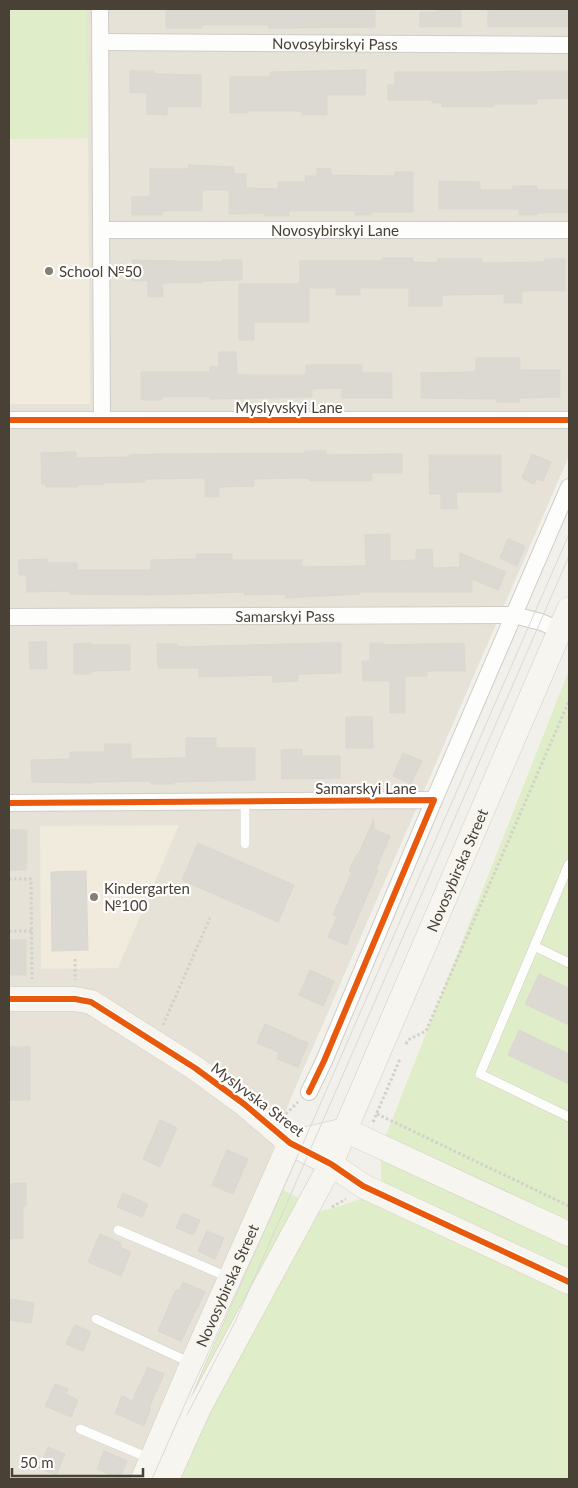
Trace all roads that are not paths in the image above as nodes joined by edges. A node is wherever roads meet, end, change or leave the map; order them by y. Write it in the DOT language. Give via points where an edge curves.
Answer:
graph roads {
  1 [pos="100,9"];
  2 [pos="100,42"];
  3 [pos="569,45"];
  4 [pos="101,230"];
  5 [pos="569,230"];
  6 [pos="102,419"];
  7 [pos="9,420"];
  8 [pos="569,420"];
  9 [pos="569,487"];
  10 [pos="514,616"];
  11 [pos="9,617"];
  12 [pos="565,620"];
  13 [pos="434,800"];
  14 [pos="244,801"];
  15 [pos="9,803"];
  16 [pos="245,844"];
  17 [pos="568,869"];
  18 [pos="534,946"];
  19 [pos="569,963"];
  20 [pos="9,999"];
  21 [pos="309,1092"];
  22 [pos="569,1118"];
  23 [pos="345,1130"];
  24 [pos="290,1143"];
  25 [pos="332,1164"];
  26 [pos="355,1191"];
  27 [pos="325,1199"];
  28 [pos="118,1230"];
  29 [pos="569,1234"];
  30 [pos="231,1279"];
  31 [pos="569,1282"];
  32 [pos="260,1295"];
  33 [pos="96,1320"];
  34 [pos="192,1364"];
  35 [pos="80,1429"];
  36 [pos="147,1469"];
  37 [pos="167,1479"];
  1 -- 2 [label="street"];
  2 -- 3 [label="street, Novosybirskyi Pass"];
  2 -- 4 [label="street"];
  4 -- 5 [label="street, Novosybirskyi Lane"];
  4 -- 6 [label="street"];
  6 -- 7 [label="street, Myslyvskyi Lane"];
  6 -- 8 [label="street, Myslyvskyi Lane"];
  9 -- 10 [label="street"];
  10 -- 11 [label="street, Samarskyi Pass"];
  10 -- 12 [label="street, Samarskyi Pass" via="541,622"];
  10 -- 13 [label="street"];
  12 -- 23 [label="main road, Novosybirska Street"];
  13 -- 14 [label="street, Samarskyi Lane"];
  13 -- 21 [label="street, Samarskyi Lane"];
  14 -- 15 [label="street, Samarskyi Lane"];
  14 -- 16 [label="lane"];
  17 -- 18 [label="lane"];
  18 -- 19 [label="lane"];
  18 -- 22 [label="lane" via="480,1074"];
  20 -- 24 [label="main road, Myslyvska Street" via="91,1002 195,1068"];
  23 -- 24 [label="main road"];
  23 -- 25 [label="main road, Novosybirska Street"];
  23 -- 29 [label="main road"];
  24 -- 25 [label="main road, Myslyvska Street"];
  24 -- 30 [label="main road, Novosybirska Street"];
  25 -- 26 [label="main road, Myslyvska Street"];
  25 -- 27 [label="main road, Novosybirska Street"];
  26 -- 27 [label="main road" via="347,1184"];
  26 -- 31 [label="main road, Myslyvska Street"];
  27 -- 32 [label="main road, Novosybirska Street"];
  28 -- 30 [label="lane"];
  30 -- 32 [label="main road"];
  30 -- 34 [label="main road, Novosybirska Street"];
  32 -- 37 [label="main road, Novosybirska Street" via="199,1408"];
  33 -- 34 [label="lane"];
  34 -- 36 [label="main road, Novosybirska Street"];
  35 -- 36 [label="lane"];
}
